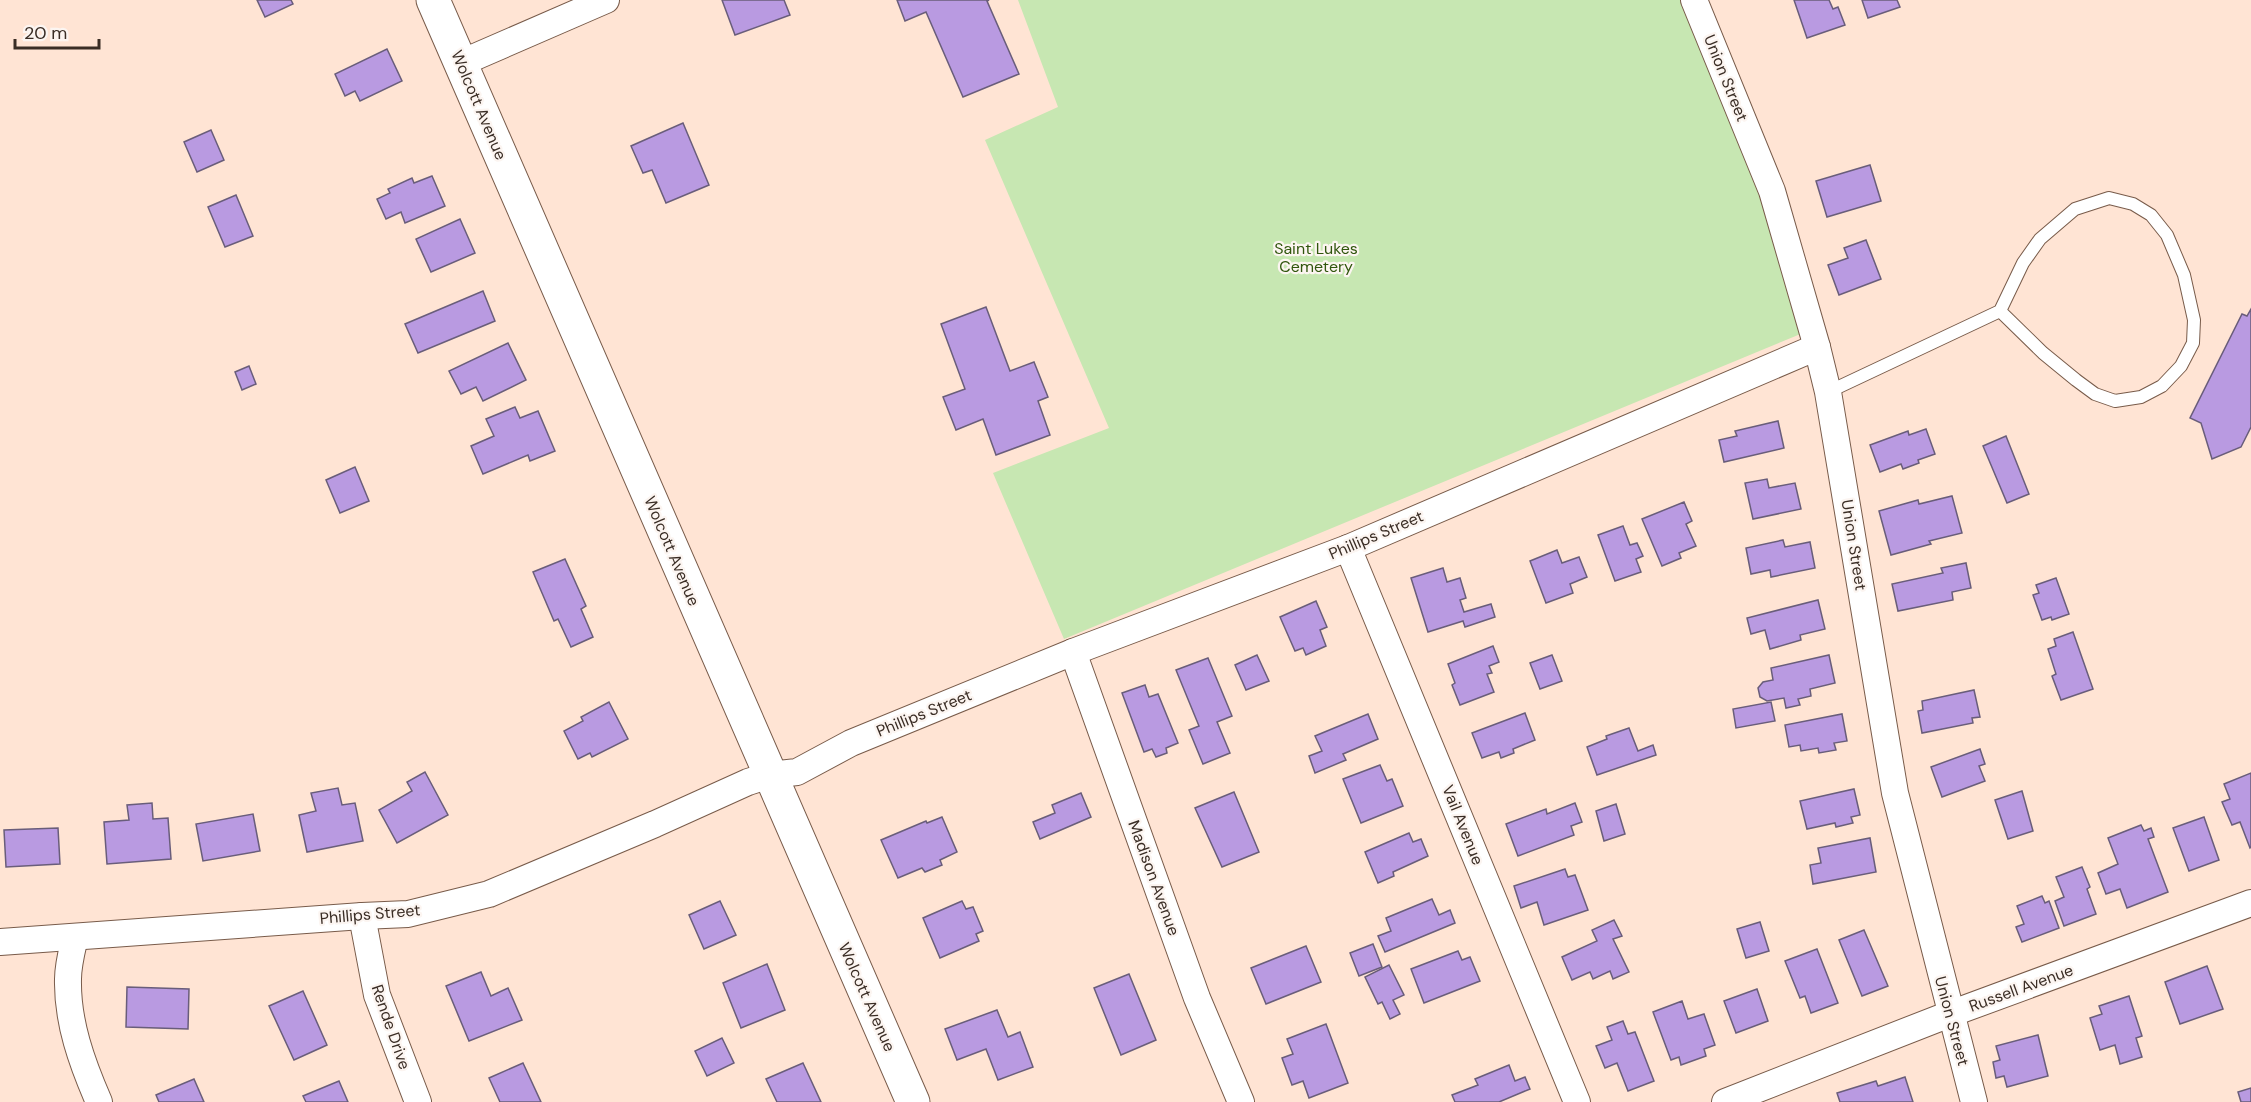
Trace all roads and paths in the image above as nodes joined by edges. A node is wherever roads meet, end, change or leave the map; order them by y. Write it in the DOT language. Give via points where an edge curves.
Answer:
graph roads {
  1 [pos="433,0"];
  2 [pos="606,0"];
  3 [pos="1694,0"];
  4 [pos="461,63"];
  5 [pos="2000,311"];
  6 [pos="1817,347"];
  7 [pos="1828,392"];
  8 [pos="1348,548"];
  9 [pos="1073,652"];
  10 [pos="770,775"];
  11 [pos="2251,903"];
  12 [pos="363,916"];
  13 [pos="75,937"];
  14 [pos="0,942"];
  15 [pos="1950,1014"];
  16 [pos="99,1102"];
  17 [pos="418,1102"];
  18 [pos="913,1102"];
  19 [pos="1241,1102"];
  20 [pos="1577,1102"];
  21 [pos="1725,1102"];
  22 [pos="1974,1102"];
  1 -- 4 [label="main road, Wolcott Avenue"];
  2 -- 4 [label="street"];
  3 -- 6 [label="street, Union Street" via="1772,191"];
  4 -- 10 [label="main road, Wolcott Avenue"];
  5 -- 5 [label="lane" via="2076,380 2095,394 2115,401 2141,397 2162,386 2181,366 2193,343 2194,321 2188,291 2167,235 2151,215 2133,204 2109,198 2075,209 2040,239 2023,263"];
  5 -- 7 [label="lane"];
  6 -- 7 [label="street, Union Street"];
  6 -- 8 [label="street, Phillips Street"];
  7 -- 15 [label="street, Union Street" via="1895,793"];
  8 -- 9 [label="street, Phillips Street"];
  8 -- 20 [label="street, Vail Avenue"];
  9 -- 10 [label="street, Phillips Street" via="851,743 797,772"];
  9 -- 19 [label="street, Madison Avenue" via="1197,998"];
  10 -- 12 [label="street, Phillips Street" via="489,894 408,914"];
  10 -- 18 [label="main road, Wolcott Avenue"];
  11 -- 15 [label="street, Russell Avenue"];
  12 -- 13 [label="street, Phillips Street"];
  12 -- 17 [label="street, Rende Drive" via="377,995"];
  13 -- 14 [label="street, Phillips Street"];
  13 -- 16 [label="street" via="68,978 72,1023 83,1065"];
  15 -- 21 [label="street, Russell Avenue"];
  15 -- 22 [label="street, Union Street"];
}
